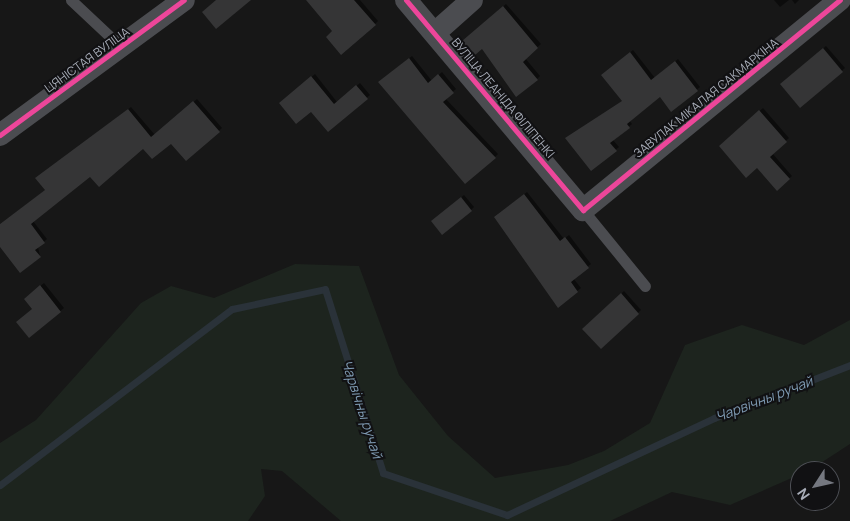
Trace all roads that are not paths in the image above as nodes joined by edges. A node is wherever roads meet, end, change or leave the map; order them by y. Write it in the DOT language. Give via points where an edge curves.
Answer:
graph roads {
  1 [pos="71,0"];
  2 [pos="184,0"];
  3 [pos="406,0"];
  4 [pos="472,0"];
  5 [pos="840,0"];
  6 [pos="436,32"];
  7 [pos="122,47"];
  8 [pos="0,136"];
  9 [pos="583,210"];
  10 [pos="645,286"];
  1 -- 7 [label="lane"];
  2 -- 7 [label="street, ЦЯНІСТАЯ ВУЛІЦА"];
  3 -- 6 [label="street, ВУЛІЦА ЛЕАНІДА ФІЛІПЕНКІ"];
  4 -- 6 [label="street"];
  5 -- 9 [label="street, ЗАВУЛАК МІКАЛАЯ САКМАРКІНА"];
  6 -- 9 [label="street, ВУЛІЦА ЛЕАНІДА ФІЛІПЕНКІ"];
  7 -- 8 [label="street, ЦЯНІСТАЯ ВУЛІЦА"];
  9 -- 10 [label="lane"];
}
